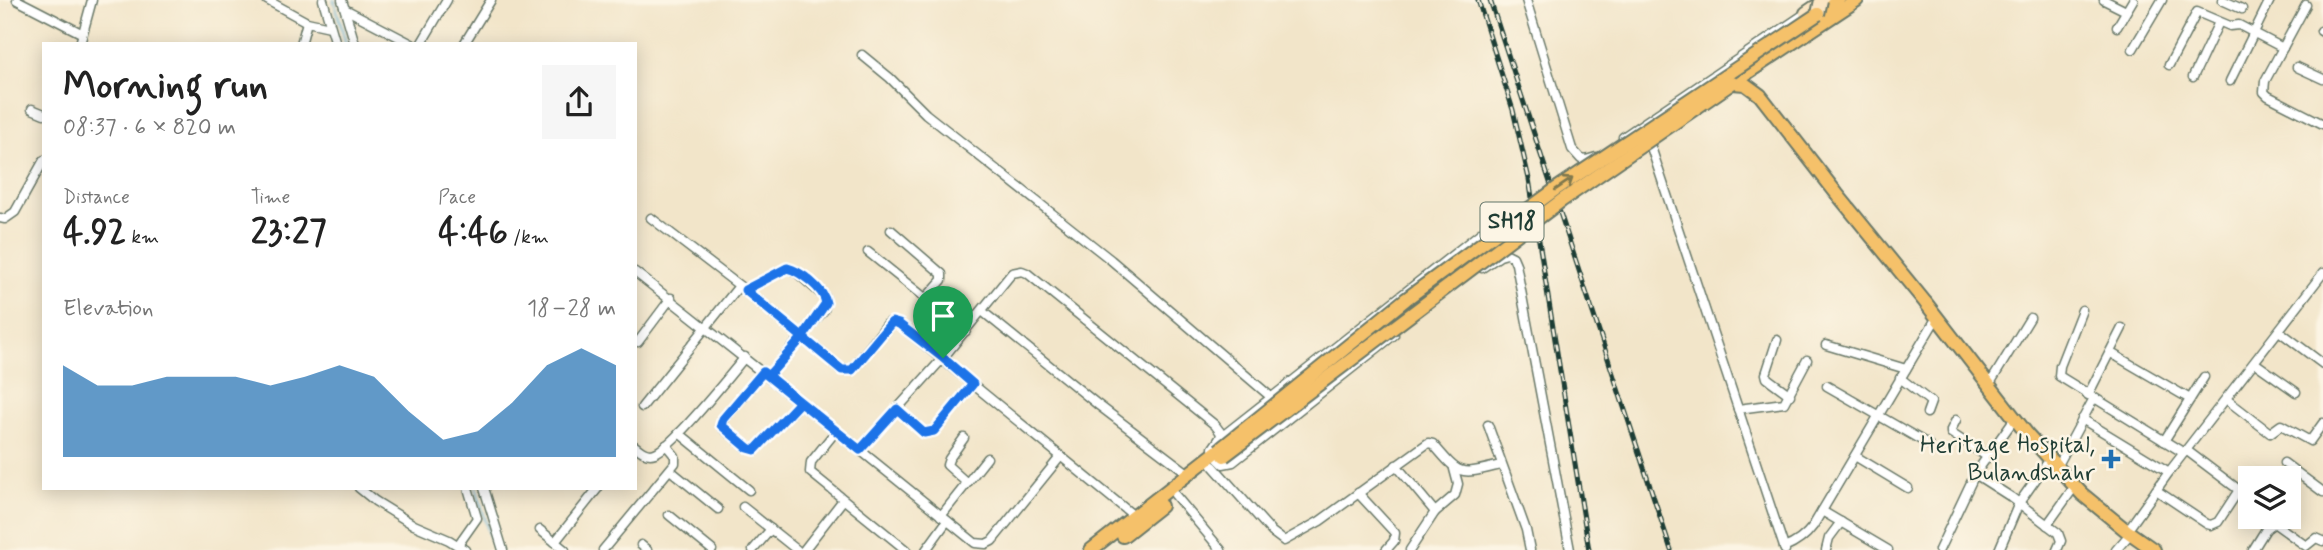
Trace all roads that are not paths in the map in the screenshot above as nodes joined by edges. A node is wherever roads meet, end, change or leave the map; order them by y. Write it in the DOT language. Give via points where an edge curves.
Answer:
graph roads {
  1 [pos="17,0"];
  2 [pos="267,0"];
  3 [pos="323,0"];
  4 [pos="447,0"];
  5 [pos="491,0"];
  6 [pos="1526,0"];
  7 [pos="1814,0"];
  8 [pos="1823,0"];
  9 [pos="1838,0"];
  10 [pos="1857,0"];
  11 [pos="2104,0"];
  12 [pos="2133,0"];
  13 [pos="2162,0"];
  14 [pos="2222,0"];
  15 [pos="2270,0"];
  16 [pos="90,1"];
  17 [pos="344,5"];
  18 [pos="2306,5"];
  19 [pos="2242,9"];
  20 [pos="2126,11"];
  21 [pos="1812,13"];
  22 [pos="307,22"];
  23 [pos="2219,22"];
  24 [pos="2117,27"];
  25 [pos="340,30"];
  26 [pos="81,33"];
  27 [pos="2255,34"];
  28 [pos="80,42"];
  29 [pos="302,42"];
  30 [pos="337,42"];
  31 [pos="353,42"];
  32 [pos="409,42"];
  33 [pos="422,42"];
  34 [pos="465,42"];
  35 [pos="2283,48"];
  36 [pos="2133,49"];
  37 [pos="862,55"];
  38 [pos="2169,65"];
  39 [pos="2297,67"];
  40 [pos="2193,77"];
  41 [pos="2323,79"];
  42 [pos="2230,80"];
  43 [pos="1732,83"];
  44 [pos="32,109"];
  45 [pos="42,113"];
  46 [pos="2323,124"];
  47 [pos="1649,141"];
  48 [pos="42,164"];
  49 [pos="1506,213"];
  50 [pos="0,218"];
  51 [pos="651,218"];
  52 [pos="891,230"];
  53 [pos="868,252"];
  54 [pos="637,273"];
  55 [pos="2323,273"];
  56 [pos="742,288"];
  57 [pos="671,298"];
  58 [pos="926,298"];
  59 [pos="2082,310"];
  60 [pos="982,311"];
  61 [pos="1937,317"];
  62 [pos="2030,318"];
  63 [pos="707,327"];
  64 [pos="2122,328"];
  65 [pos="966,331"];
  66 [pos="2279,331"];
  67 [pos="802,338"];
  68 [pos="1777,340"];
  69 [pos="638,342"];
  70 [pos="1826,345"];
  71 [pos="2111,353"];
  72 [pos="745,357"];
  73 [pos="943,358"];
  74 [pos="1807,360"];
  75 [pos="2255,363"];
  76 [pos="2323,364"];
  77 [pos="1906,369"];
  78 [pos="765,374"];
  79 [pos="2204,377"];
  80 [pos="1900,378"];
  81 [pos="973,384"];
  82 [pos="1989,385"];
  83 [pos="1827,386"];
  84 [pos="2296,392"];
  85 [pos="1790,395"];
  86 [pos="1271,397"];
  87 [pos="2091,397"];
  88 [pos="2226,399"];
  89 [pos="2190,400"];
  90 [pos="800,402"];
  91 [pos="642,407"];
  92 [pos="897,409"];
  93 [pos="1738,409"];
  94 [pos="1927,413"];
  95 [pos="1878,416"];
  96 [pos="2015,418"];
  97 [pos="2082,419"];
  98 [pos="1956,420"];
  99 [pos="2323,423"];
  100 [pos="1488,425"];
  101 [pos="836,431"];
  102 [pos="679,433"];
  103 [pos="964,439"];
  104 [pos="2164,441"];
  105 [pos="1928,444"];
  106 [pos="666,445"];
  107 [pos="637,447"];
  108 [pos="860,450"];
  109 [pos="2185,452"];
  110 [pos="1218,454"];
  111 [pos="1061,456"];
  112 [pos="1855,456"];
  113 [pos="1986,456"];
  114 [pos="987,458"];
  115 [pos="2054,463"];
  116 [pos="2284,463"];
  117 [pos="1396,465"];
  118 [pos="1501,465"];
  119 [pos="1454,469"];
  120 [pos="670,470"];
  121 [pos="2169,472"];
  122 [pos="1189,474"];
  123 [pos="1975,474"];
  124 [pos="967,483"];
  125 [pos="2075,486"];
  126 [pos="1908,488"];
  127 [pos="2238,488"];
  128 [pos="361,490"];
  129 [pos="469,490"];
  130 [pos="486,490"];
  131 [pos="596,490"];
  132 [pos="2156,490"];
  133 [pos="749,491"];
  134 [pos="2238,491"];
  135 [pos="2323,492"];
  136 [pos="1358,493"];
  137 [pos="1175,495"];
  138 [pos="843,500"];
  139 [pos="2019,503"];
  140 [pos="743,507"];
  141 [pos="718,509"];
  142 [pos="1822,511"];
  143 [pos="1435,512"];
  144 [pos="669,515"];
  145 [pos="1134,516"];
  146 [pos="944,518"];
  147 [pos="1841,522"];
  148 [pos="2047,525"];
  149 [pos="771,529"];
  150 [pos="540,530"];
  151 [pos="2128,533"];
  152 [pos="2323,541"];
  153 [pos="555,542"];
  154 [pos="461,548"];
  155 [pos="1784,549"];
  156 [pos="503,550"];
  157 [pos="565,550"];
  158 [pos="604,550"];
  159 [pos="712,550"];
  160 [pos="753,550"];
  161 [pos="797,550"];
  162 [pos="804,550"];
  163 [pos="906,550"];
  164 [pos="926,550"];
  165 [pos="1091,550"];
  166 [pos="1104,550"];
  167 [pos="1221,550"];
  168 [pos="1386,550"];
  169 [pos="1410,550"];
  170 [pos="1530,550"];
  171 [pos="1570,550"];
  172 [pos="1826,550"];
  173 [pos="1888,550"];
  174 [pos="1939,550"];
  175 [pos="1999,550"];
  176 [pos="2057,550"];
  177 [pos="2116,550"];
  178 [pos="2154,550"];
  179 [pos="2253,550"];
  1 -- 26 [label="street"];
  2 -- 22 [label="street"];
  3 -- 25 [label="street"];
  4 -- 33 [label="street"];
  5 -- 34 [label="street"];
  6 -- 21 [label="street" via="1572,149 1586,160"];
  7 -- 21 [label="street"];
  8 -- 21 [label="street, bridge"];
  9 -- 21 [label="main road"];
  10 -- 43 [label="main road"];
  11 -- 20 [label="street"];
  12 -- 20 [label="street"];
  13 -- 36 [label="street"];
  14 -- 19 [label="street"];
  15 -- 27 [label="street"];
  16 -- 26 [label="street"];
  17 -- 25 [label="street"];
  17 -- 32 [label="street"];
  18 -- 35 [label="street"];
  20 -- 24 [label="street"];
  110 -- 21 [label="main road, SH18, one-way, bridge" via="1406,299 1556,189"];
  22 -- 25 [label="street"];
  22 -- 29 [label="street"];
  23 -- 27 [label="street"];
  23 -- 38 [label="street" via="2195,13"];
  23 -- 40 [label="street"];
  25 -- 30 [label="street"];
  25 -- 31 [label="street"];
  26 -- 28 [label="street"];
  27 -- 35 [label="street"];
  27 -- 42 [label="street"];
  35 -- 46 [label="street" via="2264,92"];
  37 -- 86 [label="street" via="926,114 1111,260"];
  39 -- 41 [label="street"];
  43 -- 47 [label="main road, SH18, bridge"];
  43 -- 61 [label="main road" via="1745,84 1760,95"];
  44 -- 45 [label="street"];
  47 -- 93 [label="street"];
  47 -- 110 [label="main road, SH18, bridge"];
  48 -- 50 [label="street" via="15,212"];
  49 -- 86 [label="street"];
  51 -- 56 [label="street"];
  52 -- 58 [label="street" via="942,274"];
  53 -- 58 [label="street"];
  54 -- 57 [label="street"];
  55 -- 66 [label="street"];
  56 -- 63 [label="street"];
  56 -- 67 [label="street"];
  56 -- 67 [label="street" via="787,268 821,292 824,310"];
  57 -- 63 [label="street"];
  57 -- 69 [label="street"];
  58 -- 65 [label="street"];
  59 -- 87 [label="street" via="2059,370 2063,379"];
  60 -- 65 [label="street"];
  60 -- 110 [label="street" via="1012,273 1027,273 1219,428"];
  60 -- 122 [label="street"];
  61 -- 77 [label="street"];
  61 -- 82 [label="main road"];
  62 -- 82 [label="street"];
  63 -- 72 [label="street"];
  63 -- 91 [label="street"];
  64 -- 71 [label="street"];
  65 -- 73 [label="street"];
  66 -- 75 [label="street"];
  66 -- 76 [label="street"];
  67 -- 73 [label="street" via="847,371 888,323 895,322"];
  67 -- 78 [label="street"];
  68 -- 85 [label="street" via="1766,374"];
  70 -- 77 [label="street"];
  71 -- 87 [label="street"];
  71 -- 89 [label="street"];
  72 -- 78 [label="street"];
  72 -- 102 [label="street"];
  73 -- 81 [label="street"];
  73 -- 92 [label="street"];
  74 -- 85 [label="street"];
  75 -- 84 [label="street"];
  75 -- 88 [label="street"];
  77 -- 80 [label="street"];
  78 -- 90 [label="street"];
  78 -- 90 [label="street" via="723,419 723,428 748,448 755,450"];
  79 -- 89 [label="street"];
  80 -- 94 [label="street" via="1931,402"];
  80 -- 95 [label="street"];
  81 -- 92 [label="street" via="929,433"];
  81 -- 111 [label="street"];
  82 -- 96 [label="main road"];
  83 -- 95 [label="street"];
  85 -- 93 [label="street" via="1777,405"];
  86 -- 110 [label="street"];
  87 -- 97 [label="street"];
  87 -- 104 [label="street"];
  88 -- 99 [label="street" via="2270,433 2281,425 2311,441"];
  88 -- 109 [label="street"];
  89 -- 104 [label="street"];
  90 -- 101 [label="street"];
  92 -- 108 [label="street"];
  93 -- 155 [label="street"];
  95 -- 105 [label="street"];
  95 -- 112 [label="street"];
  96 -- 113 [label="street"];
  96 -- 115 [label="main road"];
  97 -- 115 [label="street"];
  97 -- 121 [label="street"];
  98 -- 113 [label="street" via="1951,433"];
  100 -- 118 [label="street"];
  101 -- 108 [label="street"];
  101 -- 138 [label="street" via="809,467"];
  102 -- 106 [label="street"];
  102 -- 133 [label="street"];
  103 -- 124 [label="street" via="947,465"];
  104 -- 109 [label="street"];
  106 -- 107 [label="street" via="649,454"];
  106 -- 120 [label="street" via="676,459"];
  108 -- 146 [label="street"];
  109 -- 121 [label="street"];
  109 -- 127 [label="street"];
  110 -- 122 [label="main road, SH18"];
  110 -- 136 [label="street" via="1272,532 1284,541"];
  110 -- 137 [label="main road, SH18"];
  110 -- 171 [label="street" via="1223,464 1233,462 1455,286 1507,254 1516,264"];
  111 -- 145 [label="street"];
  111 -- 146 [label="street" via="992,541 975,543"];
  112 -- 126 [label="street"];
  112 -- 142 [label="street"];
  113 -- 123 [label="street"];
  114 -- 124 [label="street"];
  115 -- 125 [label="main road"];
  115 -- 139 [label="street"];
  116 -- 135 [label="street"];
  117 -- 119 [label="street" via="1430,443"];
  117 -- 136 [label="street"];
  117 -- 143 [label="street"];
  118 -- 119 [label="street" via="1475,471"];
  118 -- 170 [label="street"];
  119 -- 143 [label="street" via="1457,490"];
  120 -- 141 [label="street"];
  120 -- 158 [label="street"];
  121 -- 132 [label="street"];
  122 -- 145 [label="main road, SH18"];
  123 -- 139 [label="street"];
  123 -- 174 [label="street"];
  124 -- 146 [label="street"];
  125 -- 148 [label="street"];
  125 -- 151 [label="main road"];
  128 -- 154 [label="street" via="414,525"];
  129 -- 154 [label="street" via="477,518"];
  130 -- 156 [label="street"];
  131 -- 153 [label="street"];
  132 -- 134 [label="street" via="2211,525 2218,522"];
  132 -- 151 [label="street"];
  136 -- 168 [label="street" via="1395,533"];
  137 -- 166 [label="main road, SH18"];
  137 -- 167 [label="street"];
  138 -- 162 [label="street"];
  138 -- 163 [label="street"];
  139 -- 148 [label="street"];
  139 -- 175 [label="street"];
  140 -- 149 [label="street"];
  142 -- 147 [label="street"];
  142 -- 155 [label="street" via="1806,536"];
  143 -- 169 [label="street"];
  144 -- 159 [label="street"];
  145 -- 165 [label="main road, SH18"];
  146 -- 164 [label="street"];
  147 -- 172 [label="street"];
  147 -- 173 [label="street"];
  148 -- 176 [label="street" via="2060,537"];
  149 -- 160 [label="street"];
  149 -- 161 [label="street"];
  150 -- 153 [label="street"];
  151 -- 177 [label="street"];
  151 -- 178 [label="main road"];
  152 -- 179 [label="street" via="2314,538 2306,547 2274,523"];
  153 -- 157 [label="street"];
}
